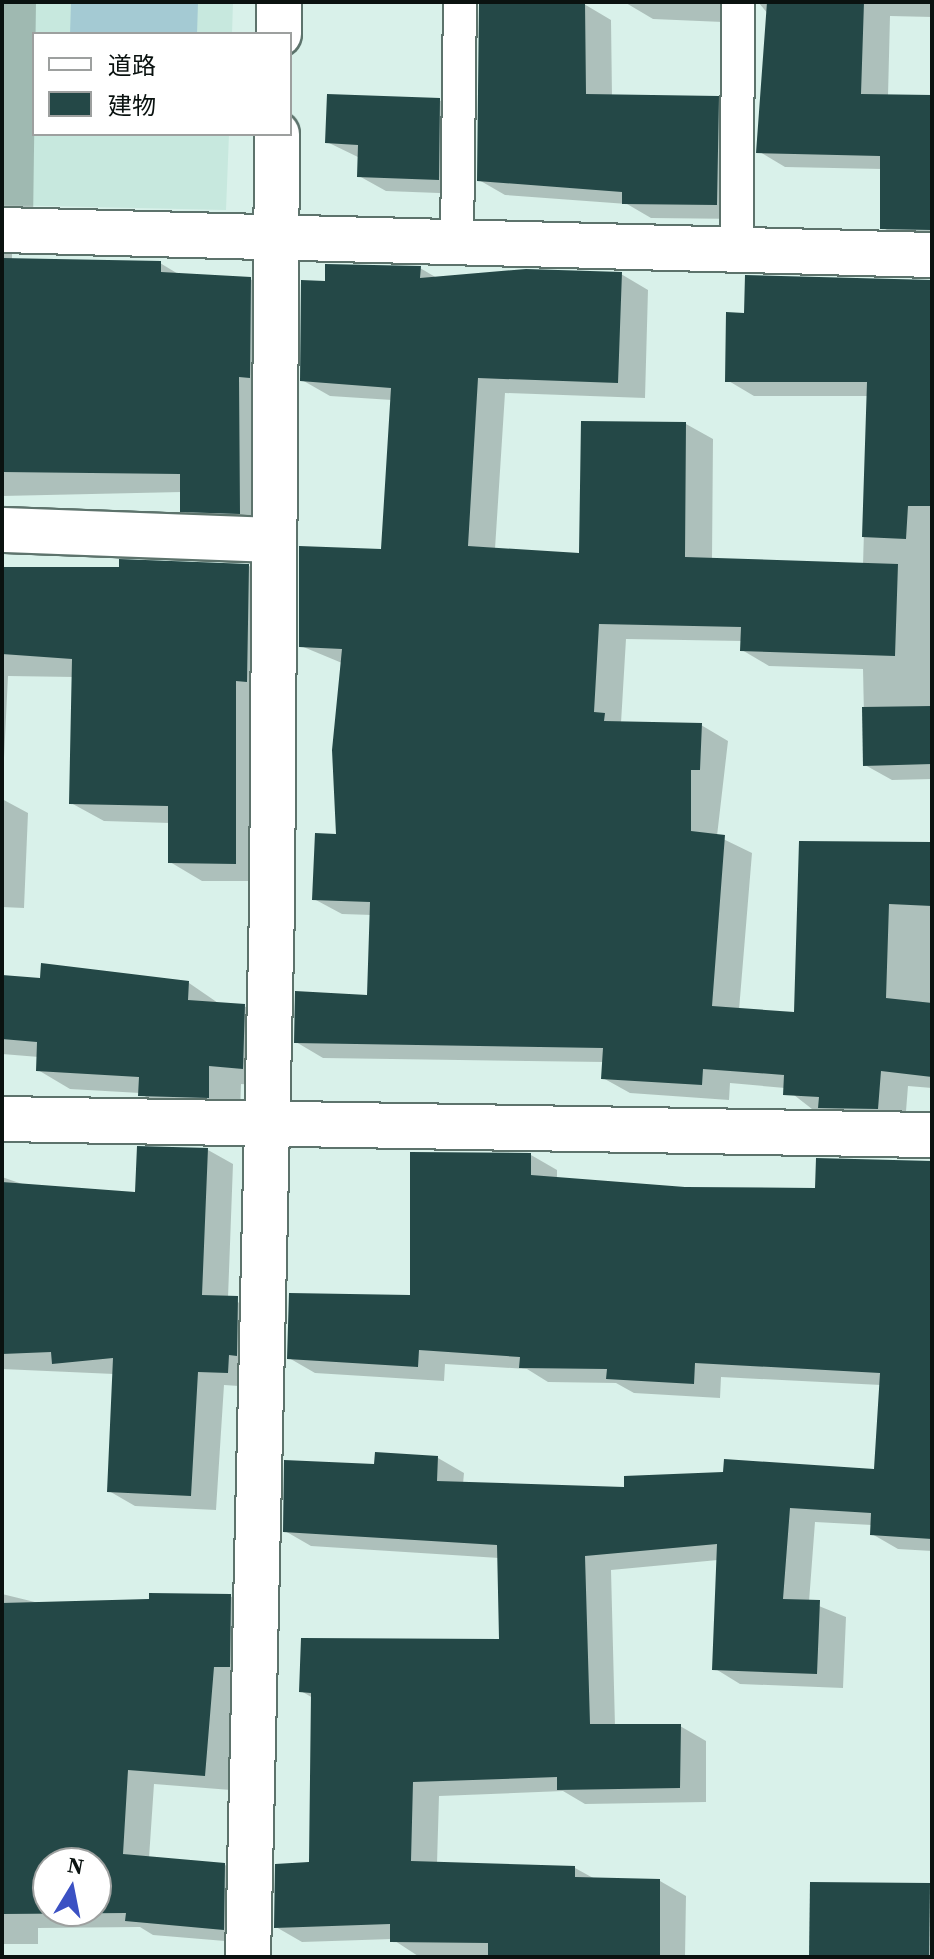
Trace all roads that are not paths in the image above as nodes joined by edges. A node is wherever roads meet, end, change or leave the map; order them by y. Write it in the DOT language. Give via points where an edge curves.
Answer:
graph roads {
  1 [pos="279,2"];
  2 [pos="460,2"];
  3 [pos="738,2"];
  4 [pos="279,32"];
  5 [pos="277,136"];
  6 [pos="2,230"];
  7 [pos="276,237"];
  8 [pos="457,242"];
  9 [pos="737,245"];
  10 [pos="932,255"];
  11 [pos="2,530"];
  12 [pos="272,540"];
  13 [pos="2,1119"];
  14 [pos="263,1126"];
  15 [pos="932,1135"];
  16 [pos="248,1957"];
  1 -- 4 [label="street"];
  2 -- 8 [label="lane"];
  3 -- 9 [label="lane"];
  5 -- 7 [label="street"];
  6 -- 7 [label="street"];
  7 -- 8 [label="street"];
  7 -- 12 [label="street"];
  8 -- 9 [label="street"];
  9 -- 10 [label="street"];
  11 -- 12 [label="street"];
  12 -- 14 [label="street"];
  13 -- 14 [label="street"];
  14 -- 15 [label="street"];
  14 -- 16 [label="street"];
}
